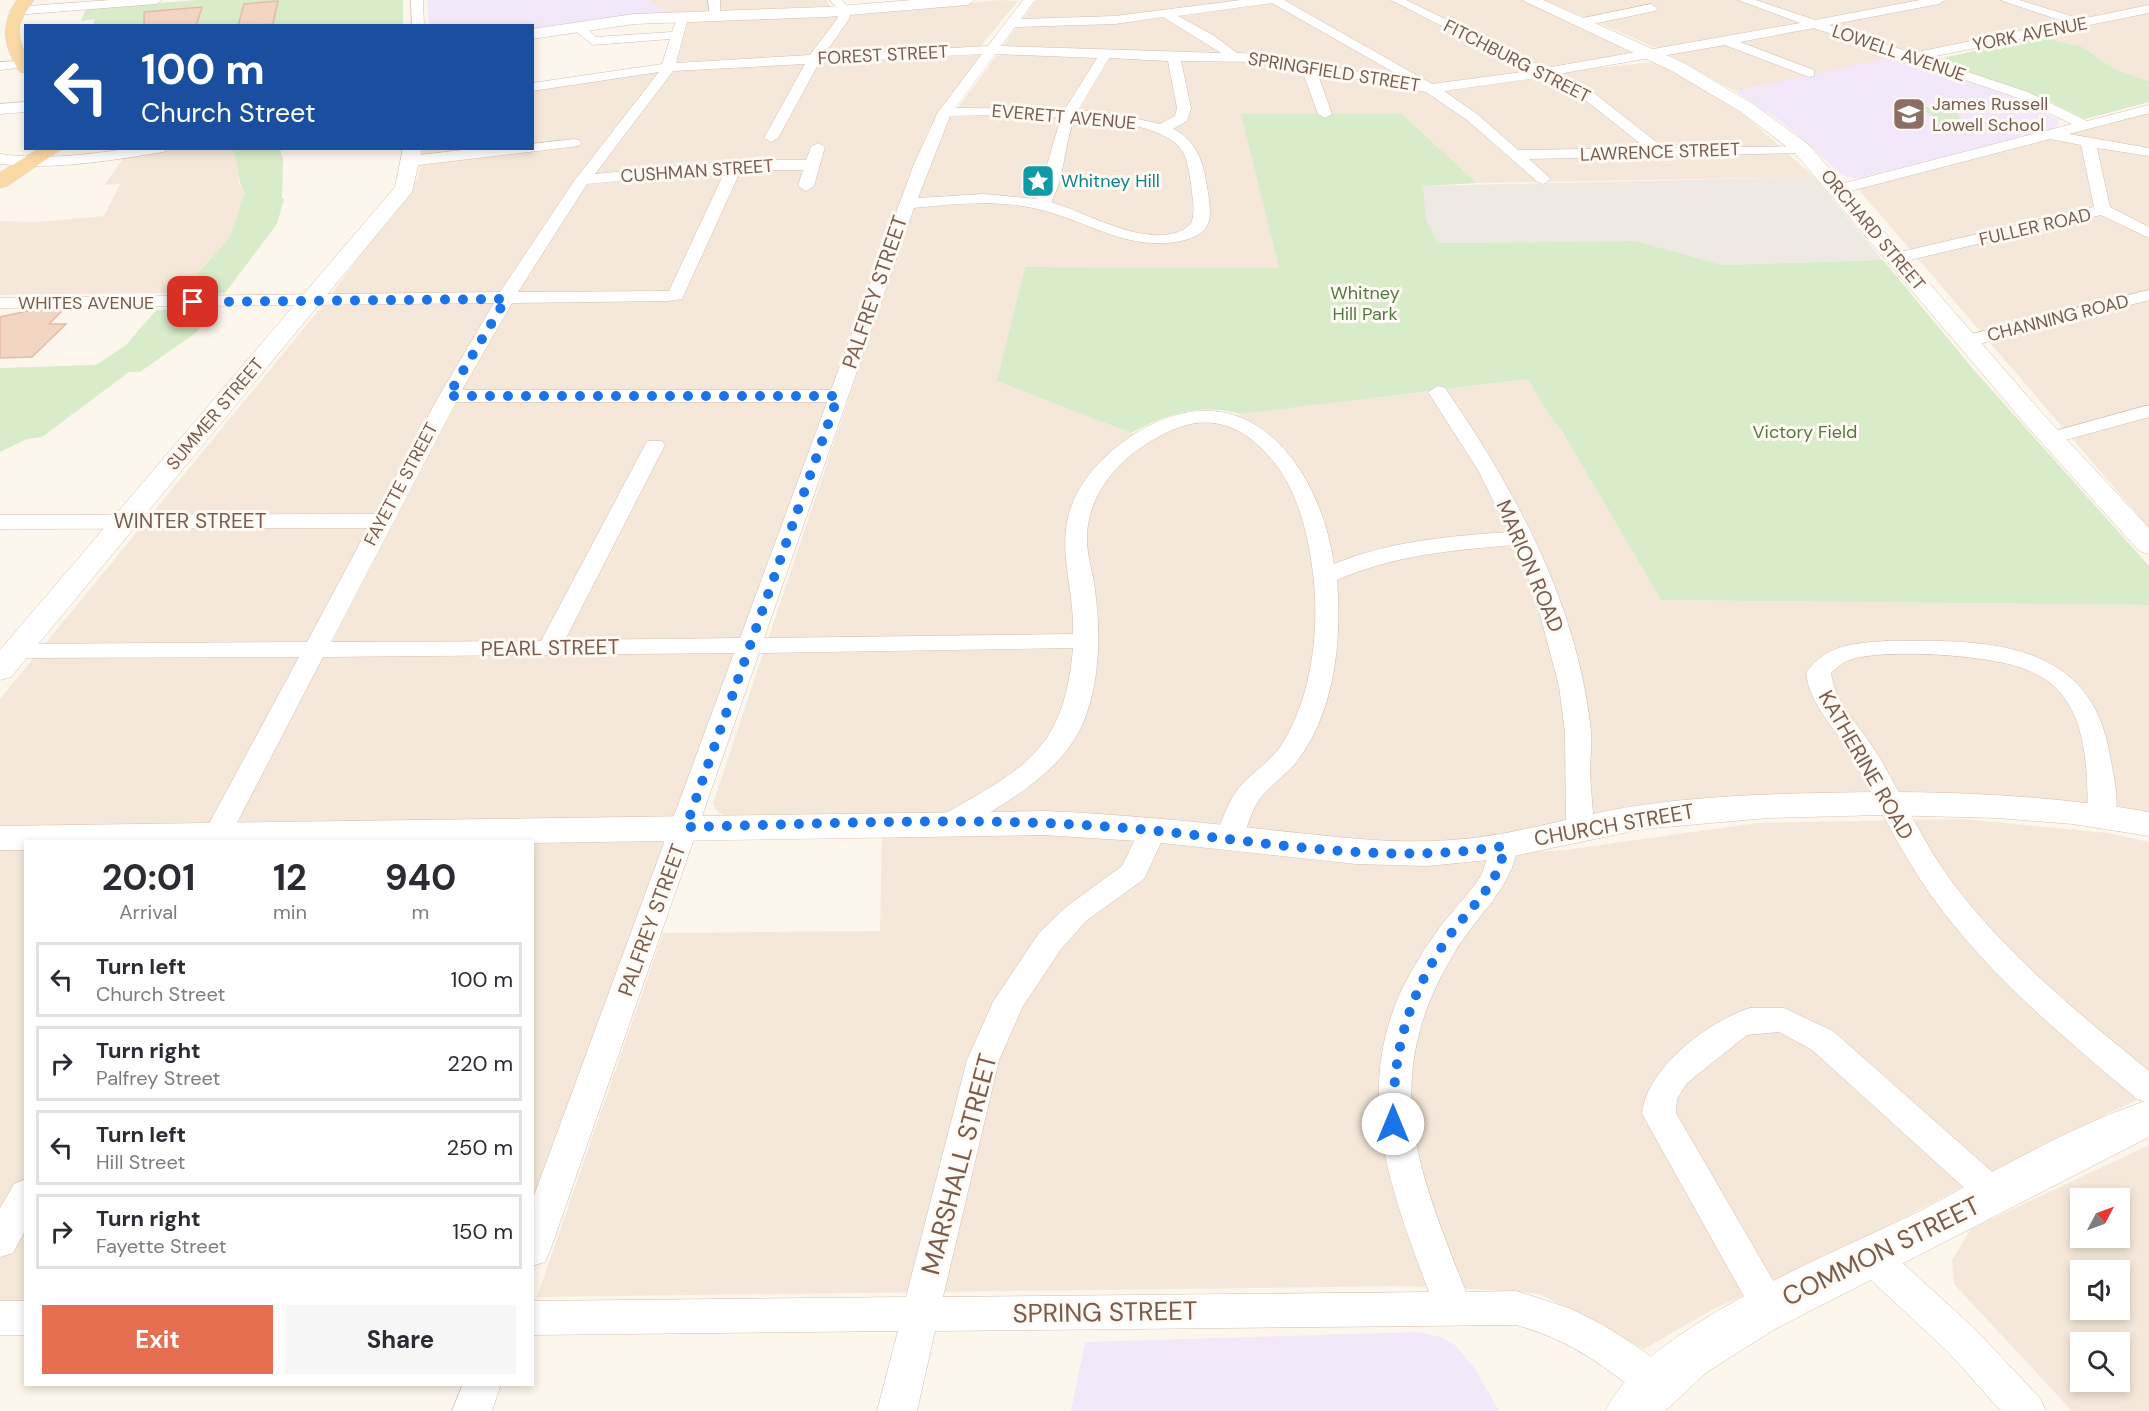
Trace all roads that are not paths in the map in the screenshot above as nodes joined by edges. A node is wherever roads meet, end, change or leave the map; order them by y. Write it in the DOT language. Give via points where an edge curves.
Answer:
graph roads {
  1 [pos="156,0"];
  2 [pos="417,0"];
  3 [pos="714,0"];
  4 [pos="962,0"];
  5 [pos="967,0"];
  6 [pos="1029,0"];
  7 [pos="1269,0"];
  8 [pos="1275,0"];
  9 [pos="1397,0"];
  10 [pos="1530,0"];
  11 [pos="1744,0"];
  12 [pos="1940,0"];
  13 [pos="2006,0"];
  14 [pos="841,5"];
  15 [pos="20,6"];
  16 [pos="1651,8"];
  17 [pos="2149,9"];
  18 [pos="1166,14"];
  19 [pos="716,17"];
  20 [pos="1583,22"];
  21 [pos="1012,23"];
  22 [pos="2083,23"];
  23 [pos="418,24"];
  24 [pos="1815,24"];
  25 [pos="680,26"];
  26 [pos="534,34"];
  27 [pos="1727,42"];
  28 [pos="992,50"];
  29 [pos="1105,55"];
  30 [pos="1656,55"];
  31 [pos="1174,57"];
  32 [pos="1234,57"];
  33 [pos="815,58"];
  34 [pos="1915,58"];
  35 [pos="16,59"];
  36 [pos="0,66"];
  37 [pos="668,67"];
  38 [pos="1308,67"];
  39 [pos="1545,73"];
  40 [pos="1809,73"];
  41 [pos="534,87"];
  42 [pos="1430,88"];
  43 [pos="24,107"];
  44 [pos="0,109"];
  45 [pos="2149,109"];
  46 [pos="945,112"];
  47 [pos="1071,114"];
  48 [pos="1325,114"];
  49 [pos="2085,124"];
  50 [pos="1162,129"];
  51 [pos="2051,135"];
  52 [pos="771,138"];
  53 [pos="2088,142"];
  54 [pos="574,143"];
  55 [pos="534,147"];
  56 [pos="818,147"];
  57 [pos="1802,148"];
  58 [pos="51,150"];
  59 [pos="150,150"];
  60 [pos="492,150"];
  61 [pos="1660,152"];
  62 [pos="2149,152"];
  63 [pos="1517,154"];
  64 [pos="411,155"];
  65 [pos="0,159"];
  66 [pos="36,162"];
  67 [pos="735,165"];
  68 [pos="812,165"];
  69 [pos="1543,179"];
  70 [pos="582,180"];
  71 [pos="0,182"];
  72 [pos="806,186"];
  73 [pos="1839,189"];
  74 [pos="906,204"];
  75 [pos="1042,205"];
  76 [pos="2103,210"];
  77 [pos="2149,233"];
  78 [pos="1897,258"];
  79 [pos="2149,295"];
  80 [pos="506,299"];
  81 [pos="310,301"];
  82 [pos="0,303"];
  83 [pos="1967,341"];
  84 [pos="1438,392"];
  85 [pos="448,396"];
  86 [pos="838,396"];
  87 [pos="2149,411"];
  88 [pos="2051,438"];
  89 [pos="655,445"];
  90 [pos="125,521"];
  91 [pos="380,521"];
  92 [pos="0,522"];
  93 [pos="1522,538"];
  94 [pos="2149,545"];
  95 [pos="1325,577"];
  96 [pos="1084,641"];
  97 [pos="750,645"];
  98 [pos="549,648"];
  99 [pos="315,650"];
  100 [pos="17,651"];
  101 [pos="0,670"];
  102 [pos="1888,803"];
  103 [pos="2102,816"];
  104 [pos="951,823"];
  105 [pos="2149,824"];
  106 [pos="686,827"];
  107 [pos="1580,828"];
  108 [pos="1154,830"];
  109 [pos="0,838"];
  110 [pos="214,838"];
  111 [pos="1229,838"];
  112 [pos="1504,846"];
  113 [pos="2149,1090"];
  114 [pos="2149,1117"];
  115 [pos="1995,1195"];
  116 [pos="24,1198"];
  117 [pos="0,1242"];
  118 [pos="534,1245"];
  119 [pos="1872,1258"];
  120 [pos="1768,1306"];
  121 [pos="1453,1307"];
  122 [pos="920,1313"];
  123 [pos="0,1318"];
  124 [pos="24,1318"];
  125 [pos="534,1318"];
  126 [pos="481,1386"];
  127 [pos="1644,1397"];
  128 [pos="472,1411"];
  129 [pos="897,1411"];
  130 [pos="2026,1411"];
  1 -- 15 [label="street"];
  2 -- 23 [label="street"];
  3 -- 19 [label="street"];
  4 -- 5 [label="street"];
  4 -- 14 [label="street"];
  6 -- 21 [label="street, PALFREY STREET"];
  7 -- 18 [label="street"];
  8 -- 42 [label="street"];
  9 -- 39 [label="street, FITCHBURG STREET"];
  10 -- 20 [label="street, ORCHARD STREET"];
  11 -- 24 [label="street, LOWELL AVENUE"];
  12 -- 24 [label="street, SPRINGFIELD STREET"];
  13 -- 22 [label="street"];
  14 -- 19 [label="street"];
  14 -- 33 [label="street"];
  15 -- 35 [label="main road" via="8,29"];
  16 -- 20 [label="street"];
  17 -- 22 [label="street, YORK AVENUE"];
  18 -- 21 [label="street" via="1082,22"];
  18 -- 32 [label="street, SPRINGFIELD STREET"];
  19 -- 25 [label="street"];
  20 -- 30 [label="street, ORCHARD STREET"];
  21 -- 28 [label="street, PALFREY STREET"];
  22 -- 34 [label="street, YORK AVENUE"];
  24 -- 27 [label="street, SPRINGFIELD STREET"];
  24 -- 34 [label="street, LOWELL AVENUE"];
  25 -- 26 [label="street" via="627,20"];
  25 -- 37 [label="street, FAYETTE STREET"];
  27 -- 30 [label="street, SPRINGFIELD STREET"];
  27 -- 40 [label="street"];
  28 -- 29 [label="street, FOREST STREET"];
  28 -- 33 [label="street, FOREST STREET"];
  28 -- 46 [label="street, PALFREY STREET"];
  29 -- 31 [label="street, FOREST STREET"];
  29 -- 47 [label="street"];
  30 -- 39 [label="street, SPRINGFIELD STREET"];
  30 -- 57 [label="street, ORCHARD STREET" via="1747,108"];
  31 -- 32 [label="street, FOREST STREET"];
  31 -- 50 [label="street" via="1184,108 1182,118"];
  32 -- 38 [label="street, SPRINGFIELD STREET"];
  33 -- 37 [label="street, FOREST STREET"];
  33 -- 52 [label="street"];
  34 -- 49 [label="street, LOWELL AVENUE" via="2024,95"];
  35 -- 36 [label="street"];
  37 -- 41 [label="street, FOREST STREET"];
  37 -- 70 [label="street, FAYETTE STREET"];
  38 -- 42 [label="street, SPRINGFIELD STREET"];
  38 -- 48 [label="street"];
  39 -- 42 [label="street, SPRINGFIELD STREET"];
  39 -- 61 [label="street, FITCHBURG STREET" via="1589,96"];
  42 -- 63 [label="street"];
  43 -- 44 [label="street"];
  45 -- 49 [label="street"];
  46 -- 47 [label="street, EVERETT AVENUE"];
  46 -- 74 [label="street, PALFREY STREET"];
  47 -- 50 [label="street, EVERETT AVENUE"];
  47 -- 75 [label="street" via="1060,137 1050,192"];
  49 -- 51 [label="street"];
  50 -- 75 [label="street, EVERETT AVENUE" via="1188,147 1196,168 1203,216 1193,232 1170,239 1137,238"];
  51 -- 53 [label="street"];
  51 -- 73 [label="street"];
  53 -- 62 [label="street"];
  53 -- 76 [label="street, FULLER ROAD"];
  54 -- 55 [label="street"];
  56 -- 68 [label="street"];
  57 -- 61 [label="street, LAWRENCE STREET"];
  57 -- 73 [label="street, ORCHARD STREET"];
  58 -- 66 [label="main road"];
  59 -- 66 [label="street" via="79,161"];
  60 -- 64 [label="street"];
  61 -- 63 [label="street, LAWRENCE STREET"];
  63 -- 69 [label="street"];
  64 -- 81 [label="street, SUMMER STREET" via="405,188"];
  65 -- 66 [label="street"];
  66 -- 71 [label="main road"];
  67 -- 68 [label="street, CUSHMAN STREET"];
  67 -- 70 [label="street, CUSHMAN STREET"];
  67 -- 80 [label="street, WHITES AVENUE" via="676,295"];
  68 -- 72 [label="street"];
  70 -- 80 [label="street, FAYETTE STREET"];
  73 -- 78 [label="street, ORCHARD STREET"];
  74 -- 75 [label="street, EVERETT AVENUE" via="1000,199"];
  74 -- 86 [label="street, PALFREY STREET"];
  76 -- 77 [label="street"];
  76 -- 78 [label="street, FULLER ROAD"];
  78 -- 83 [label="street, ORCHARD STREET"];
  79 -- 83 [label="street, CHANNING ROAD"];
  80 -- 81 [label="street, WHITES AVENUE"];
  80 -- 85 [label="street, FAYETTE STREET"];
  81 -- 82 [label="street, WHITES AVENUE"];
  81 -- 90 [label="street, SUMMER STREET"];
  83 -- 88 [label="street, ORCHARD STREET"];
  84 -- 93 [label="street, MARION ROAD" via="1472,439"];
  85 -- 86 [label="street"];
  85 -- 91 [label="street, FAYETTE STREET"];
  86 -- 97 [label="street, PALFREY STREET"];
  87 -- 88 [label="street"];
  88 -- 94 [label="street, ORCHARD STREET"];
  89 -- 98 [label="street"];
  90 -- 91 [label="street, WINTER STREET"];
  90 -- 92 [label="street, WINTER STREET"];
  90 -- 100 [label="street, SUMMER STREET"];
  91 -- 99 [label="street, FAYETTE STREET"];
  93 -- 95 [label="street" via="1409,548 1361,560"];
  93 -- 107 [label="street, MARION ROAD" via="1555,614 1566,656 1578,731"];
  95 -- 96 [label="street" via="1311,518 1299,486 1280,454 1257,433 1236,422 1215,416 1182,420 1155,430 1120,453 1095,480 1078,513 1076,550 1084,591"];
  95 -- 111 [label="street" via="1322,666 1309,714 1287,756 1248,795"];
  96 -- 97 [label="street, PEARL STREET"];
  96 -- 104 [label="street" via="1078,700 1062,738 1027,772"];
  97 -- 98 [label="street, PEARL STREET"];
  97 -- 106 [label="street, PALFREY STREET"];
  98 -- 99 [label="street, PEARL STREET"];
  99 -- 100 [label="street, PEARL STREET"];
  99 -- 110 [label="street, FAYETTE STREET"];
  100 -- 101 [label="street, SUMMER STREET"];
  102 -- 103 [label="street, CHURCH STREET" via="2009,805"];
  102 -- 103 [label="street, KATHERINE ROAD" via="1860,747 1823,695 1818,674 1833,658 1864,650 1974,651 2029,662 2058,678 2079,699 2092,737"];
  102 -- 107 [label="street, CHURCH STREET" via="1730,808"];
  102 -- 113 [label="street, KATHERINE ROAD" via="1941,888 1998,957"];
  103 -- 105 [label="street, CHURCH STREET"];
  104 -- 106 [label="street, CHURCH STREET"];
  104 -- 108 [label="street, CHURCH STREET" via="1045,823"];
  106 -- 110 [label="street, CHURCH STREET"];
  106 -- 118 [label="street, PALFREY STREET"];
  107 -- 112 [label="street, CHURCH STREET"];
  108 -- 111 [label="street, CHURCH STREET"];
  108 -- 122 [label="street, MARSHALL STREET" via="1134,872 1076,914 1050,941 1009,1002 983,1060"];
  109 -- 110 [label="street, CHURCH STREET"];
  111 -- 112 [label="street, CHURCH STREET" via="1383,853 1446,853"];
  112 -- 121 [label="street" via="1503,861 1493,882 1446,940 1415,995 1399,1044 1393,1089 1393,1124 1402,1164"];
  114 -- 115 [label="street, COMMON STREET"];
  115 -- 119 [label="street, COMMON STREET"];
  115 -- 120 [label="street" via="1822,1040 1784,1020 1750,1020 1736,1026 1675,1074 1660,1099 1659,1114"];
  116 -- 117 [label="street"];
  119 -- 120 [label="street, COMMON STREET"];
  119 -- 130 [label="street" via="1961,1340"];
  120 -- 127 [label="street, COMMON STREET" via="1736,1325"];
  121 -- 122 [label="street, SPRING STREET"];
  121 -- 127 [label="street, SPRING STREET" via="1516,1308 1547,1315 1604,1344"];
  122 -- 125 [label="street, SPRING STREET"];
  122 -- 129 [label="street, MARSHALL STREET"];
  123 -- 124 [label="street"];
  126 -- 128 [label="street"];
}
